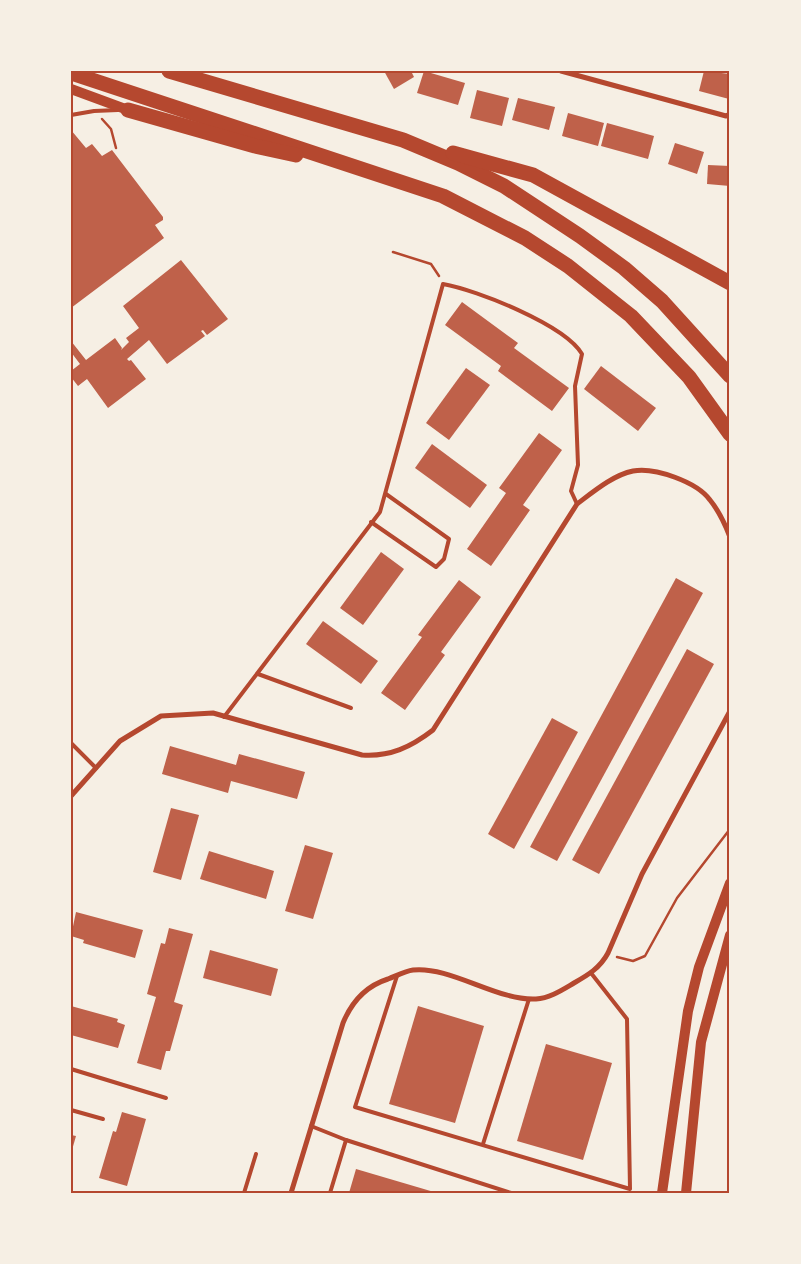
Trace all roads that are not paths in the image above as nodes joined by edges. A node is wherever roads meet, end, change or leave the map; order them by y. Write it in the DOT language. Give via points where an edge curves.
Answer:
graph roads {
  1 [pos="169,71"];
  2 [pos="561,71"];
  3 [pos="71,73"];
  4 [pos="584,74"];
  5 [pos="71,89"];
  6 [pos="128,110"];
  7 [pos="730,114"];
  8 [pos="71,115"];
  9 [pos="403,140"];
  10 [pos="359,167"];
  11 [pos="730,284"];
  12 [pos="730,376"];
  13 [pos="730,434"];
  14 [pos="386,494"];
  15 [pos="577,504"];
  16 [pos="371,522"];
  17 [pos="730,537"];
  18 [pos="258,674"];
  19 [pos="351,708"];
  20 [pos="730,712"];
  21 [pos="224,717"];
  22 [pos="71,743"];
  23 [pos="96,768"];
  24 [pos="71,796"];
  25 [pos="730,883"];
  26 [pos="730,934"];
  27 [pos="591,973"];
  28 [pos="397,976"];
  29 [pos="529,999"];
  30 [pos="71,1069"];
  31 [pos="166,1098"];
  32 [pos="71,1110"];
  33 [pos="103,1118"];
  34 [pos="311,1126"];
  35 [pos="346,1140"];
  36 [pos="483,1144"];
  37 [pos="256,1154"];
  38 [pos="244,1193"];
  39 [pos="291,1193"];
  40 [pos="330,1193"];
  41 [pos="511,1193"];
  42 [pos="662,1193"];
  43 [pos="686,1193"];
  1 -- 9 [label="highway"];
  2 -- 4 [label="street"];
  3 -- 10 [label="highway"];
  4 -- 7 [label="street" via="726,116"];
  5 -- 6 [label="main road"];
  6 -- 8 [label="lane"];
  6 -- 10 [label="highway" via="255,146"];
  9 -- 11 [label="highway" via="533,175"];
  9 -- 12 [label="highway" via="504,186 580,236 662,301"];
  10 -- 13 [label="highway" via="443,196 525,238 568,266 638,323 689,377"];
  14 -- 15 [label="lane" via="444,284 464,288 547,325 577,346 582,354 575,386 578,465 571,491"];
  14 -- 16 [label="lane" via="380,512"];
  14 -- 16 [label="lane" via="449,539 444,559 436,567"];
  15 -- 17 [label="street" via="605,484 634,471 661,473 687,482 710,498"];
  15 -- 21 [label="street" via="432,730 415,745 378,756 362,755"];
  16 -- 18 [label="lane"];
  18 -- 19 [label="lane"];
  18 -- 21 [label="lane"];
  20 -- 27 [label="street" via="642,874 608,953"];
  21 -- 23 [label="street" via="213,713 161,716 120,741"];
  22 -- 23 [label="lane"];
  23 -- 24 [label="street"];
  25 -- 42 [label="main road" via="688,1011"];
  26 -- 43 [label="main road" via="701,1042"];
  27 -- 29 [label="street" via="555,994"];
  27 -- 36 [label="lane" via="627,1019 630,1189"];
  28 -- 29 [label="street" via="412,970 430,972"];
  28 -- 34 [label="street" via="370,987 346,1014"];
  28 -- 36 [label="lane" via="355,1107"];
  29 -- 36 [label="lane"];
  30 -- 31 [label="lane"];
  32 -- 33 [label="lane"];
  34 -- 35 [label="lane"];
  34 -- 39 [label="street"];
  35 -- 40 [label="lane"];
  35 -- 41 [label="lane"];
  37 -- 38 [label="lane"];
}
